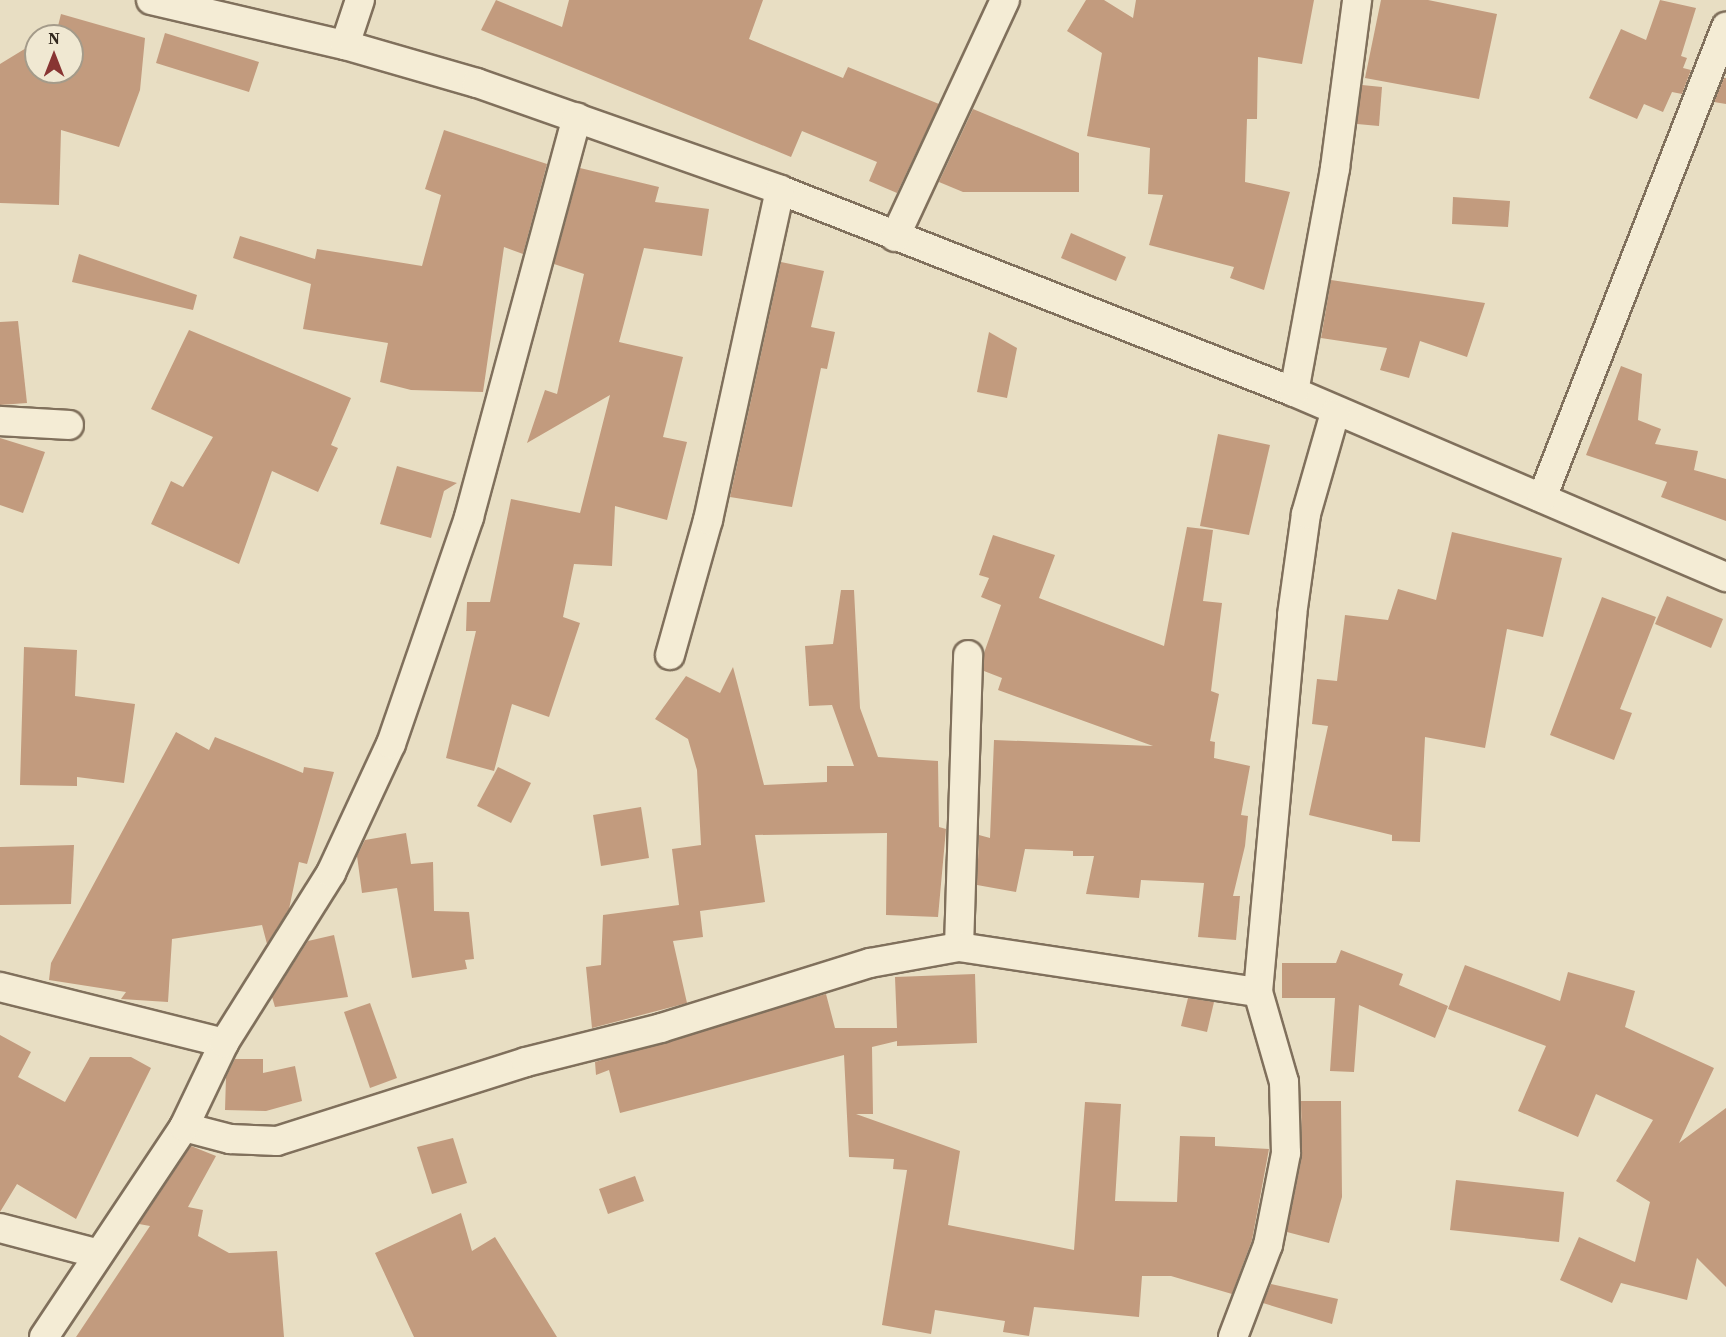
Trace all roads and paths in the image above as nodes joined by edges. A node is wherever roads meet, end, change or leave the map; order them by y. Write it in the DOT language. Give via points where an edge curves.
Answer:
graph roads {
  1 [pos="151,0"];
  2 [pos="360,0"];
  3 [pos="1005,0"];
  4 [pos="1357,0"];
  5 [pos="1726,27"];
  6 [pos="345,45"];
  7 [pos="577,117"];
  8 [pos="780,190"];
  9 [pos="895,237"];
  10 [pos="1294,392"];
  11 [pos="1335,413"];
  12 [pos="0,421"];
  13 [pos="69,425"];
  14 [pos="1542,498"];
  15 [pos="1726,577"];
  16 [pos="670,655"];
  17 [pos="968,655"];
  18 [pos="958,947"];
  19 [pos="0,987"];
  20 [pos="1258,992"];
  21 [pos="224,1042"];
  22 [pos="184,1127"];
  23 [pos="0,1228"];
  24 [pos="99,1254"];
  25 [pos="44,1337"];
  26 [pos="1233,1337"];
  1 -- 6 [label="street"];
  2 -- 6 [label="street"];
  3 -- 9 [label="street"];
  4 -- 10 [label="street" via="1335,168"];
  5 -- 14 [label="street"];
  6 -- 7 [label="street"];
  7 -- 8 [label="street"];
  7 -- 21 [label="street" via="469,517 391,744 331,873"];
  8 -- 9 [label="street"];
  8 -- 16 [label="street" via="708,519"];
  9 -- 10 [label="street"];
  10 -- 11 [label="street"];
  11 -- 14 [label="street"];
  11 -- 20 [label="street" via="1306,514 1292,615"];
  12 -- 13 [label="street"];
  14 -- 15 [label="street"];
  17 -- 18 [label="street"];
  18 -- 20 [label="street"];
  18 -- 22 [label="street" via="870,963 661,1028 515,1065 277,1141 230,1139"];
  19 -- 21 [label="street"];
  20 -- 26 [label="street" via="1284,1082 1286,1153 1268,1245"];
  21 -- 22 [label="street"];
  22 -- 24 [label="street"];
  23 -- 24 [label="street"];
  24 -- 25 [label="street"];
}
